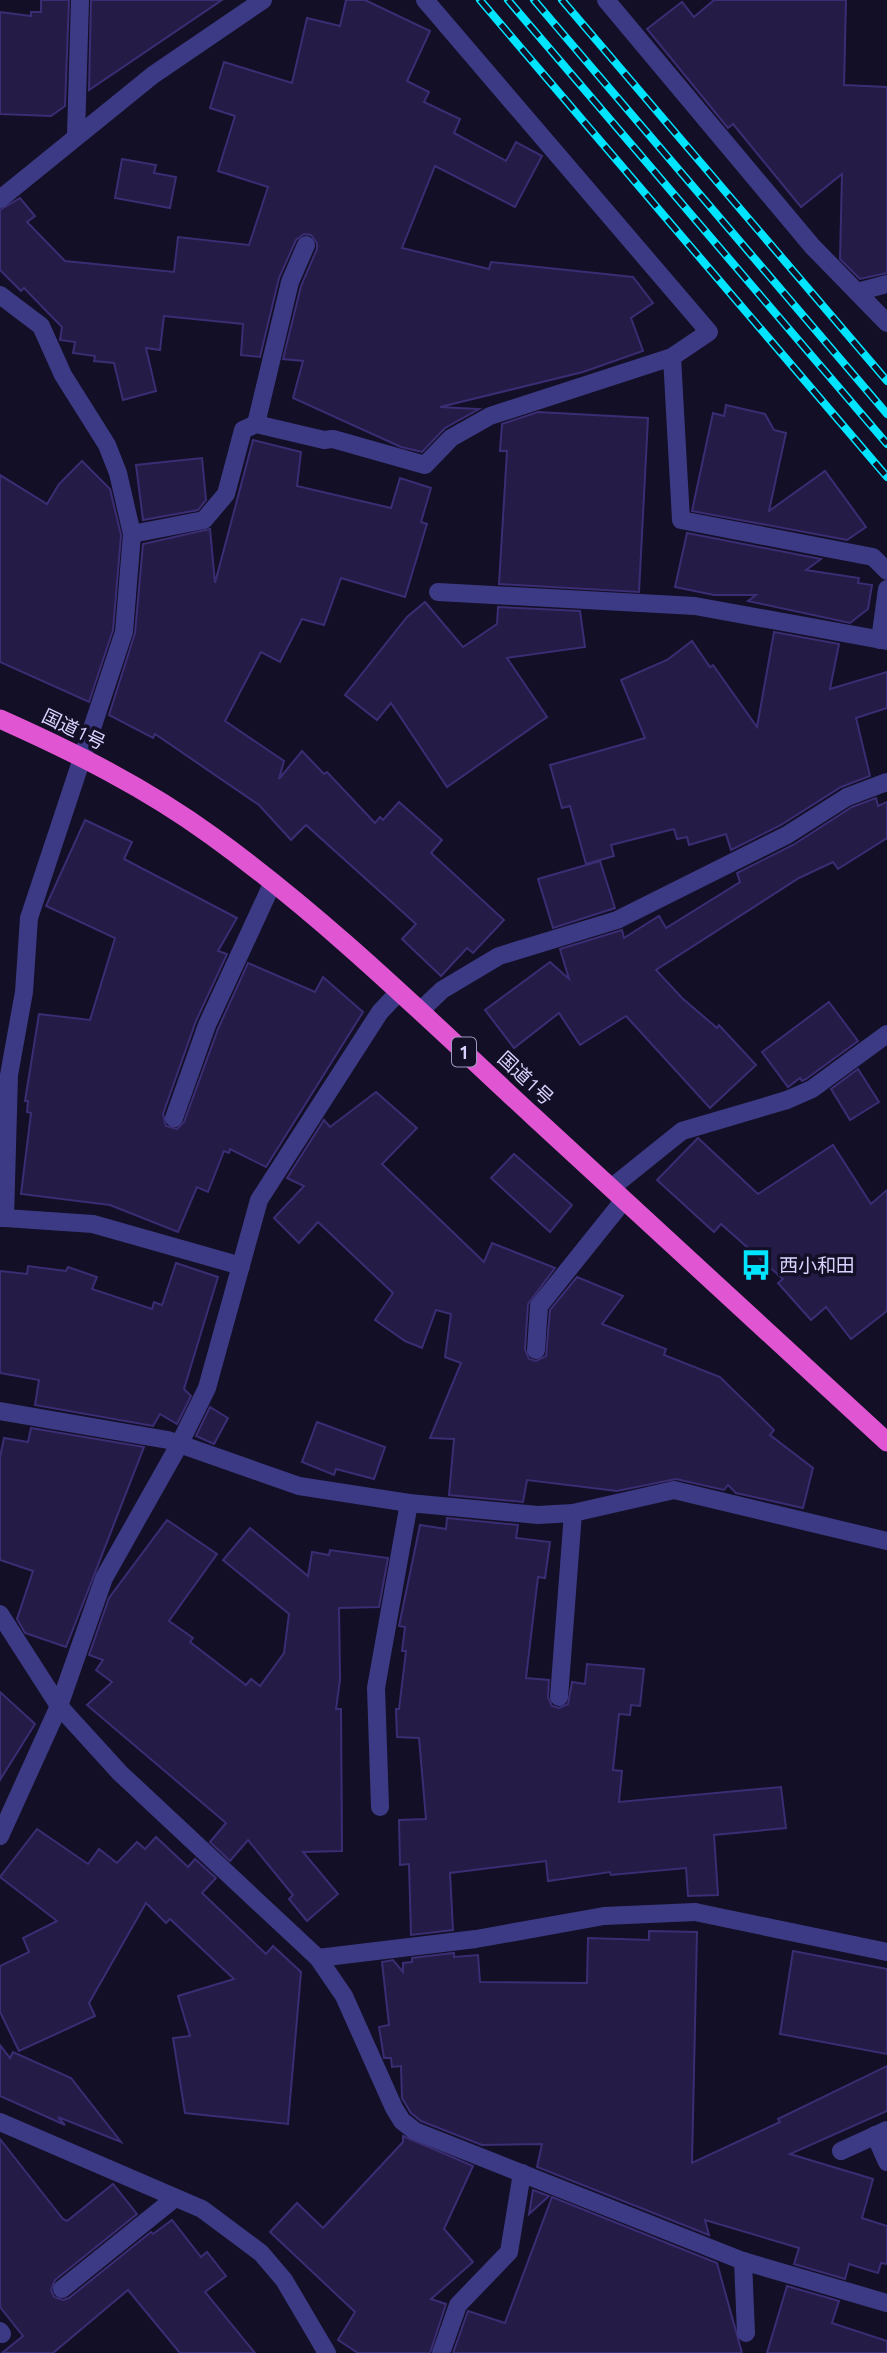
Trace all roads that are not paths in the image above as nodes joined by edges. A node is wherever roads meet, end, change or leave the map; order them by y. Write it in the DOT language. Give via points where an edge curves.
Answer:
graph roads {
  1 [pos="80,0"];
  2 [pos="263,0"];
  3 [pos="425,0"];
  4 [pos="606,0"];
  5 [pos="76,135"];
  6 [pos="0,199"];
  7 [pos="306,245"];
  8 [pos="887,284"];
  9 [pos="857,292"];
  10 [pos="0,295"];
  11 [pos="887,323"];
  12 [pos="672,357"];
  13 [pos="256,424"];
  14 [pos="132,534"];
  15 [pos="887,571"];
  16 [pos="887,589"];
  17 [pos="438,592"];
  18 [pos="884,640"];
  19 [pos="0,719"];
  20 [pos="82,755"];
  21 [pos="887,782"];
  22 [pos="273,881"];
  23 [pos="399,992"];
  24 [pos="420,1011"];
  25 [pos="887,1034"];
  26 [pos="174,1118"];
  27 [pos="617,1194"];
  28 [pos="3,1218"];
  29 [pos="241,1266"];
  30 [pos="536,1350"];
  31 [pos="0,1411"];
  32 [pos="887,1442"];
  33 [pos="179,1446"];
  34 [pos="409,1503"];
  35 [pos="573,1513"];
  36 [pos="887,1541"];
  37 [pos="0,1614"];
  38 [pos="559,1697"];
  39 [pos="59,1706"];
  40 [pos="380,1807"];
  41 [pos="0,1836"];
  42 [pos="887,1952"];
  43 [pos="318,1958"];
  44 [pos="0,2122"];
  45 [pos="881,2133"];
  46 [pos="841,2151"];
  47 [pos="887,2162"];
  48 [pos="522,2173"];
  49 [pos="175,2198"];
  50 [pos="743,2261"];
  51 [pos="62,2288"];
  52 [pos="887,2303"];
  53 [pos="746,2333"];
  54 [pos="327,2353"];
  55 [pos="441,2353"];
  1 -- 5 [label="street"];
  2 -- 5 [label="street" via="153,75"];
  3 -- 12 [label="street" via="709,332"];
  4 -- 9 [label="street" via="812,246"];
  5 -- 6 [label="street"];
  7 -- 13 [label="street" via="290,282"];
  8 -- 9 [label="street"];
  9 -- 11 [label="street"];
  10 -- 14 [label="street" via="41,326 63,375 107,445"];
  12 -- 13 [label="street" via="489,416 451,438 425,465 333,439"];
  12 -- 15 [label="street" via="681,520 873,557"];
  13 -- 14 [label="street" via="243,430 226,494 204,520"];
  14 -- 20 [label="street" via="124,632"];
  16 -- 18 [label="street"];
  17 -- 18 [label="street" via="695,606"];
  19 -- 20 [label="highway, 国道1号 / 1"];
  20 -- 22 [label="highway, 国道1号 / 1" via="210,834"];
  20 -- 28 [label="street" via="29,918 24,992 9,1076"];
  21 -- 24 [label="street" via="847,797 787,835 617,920 499,956 442,990"];
  22 -- 23 [label="highway, 国道1号 / 1"];
  22 -- 26 [label="street" via="207,1025"];
  23 -- 24 [label="highway, 国道1号 / 1"];
  23 -- 29 [label="street" via="380,1012 259,1200"];
  24 -- 27 [label="highway, 国道1号 / 1"];
  25 -- 27 [label="street" via="812,1089 682,1131"];
  27 -- 30 [label="street" via="539,1307"];
  27 -- 32 [label="highway, 国道1号 / 1"];
  28 -- 29 [label="street" via="93,1224"];
  29 -- 33 [label="street" via="207,1388"];
  31 -- 33 [label="street" via="168,1440"];
  33 -- 34 [label="street" via="299,1486"];
  33 -- 39 [label="street" via="104,1578"];
  34 -- 35 [label="street" via="538,1515"];
  34 -- 40 [label="street" via="376,1688"];
  35 -- 36 [label="street" via="674,1490"];
  35 -- 38 [label="street"];
  37 -- 39 [label="street"];
  39 -- 41 [label="street"];
  39 -- 43 [label="street" via="120,1773"];
  42 -- 43 [label="street" via="695,1912 604,1916 476,1939"];
  43 -- 48 [label="street" via="344,1996 402,2121 415,2131"];
  44 -- 49 [label="street"];
  45 -- 46 [label="street"];
  45 -- 47 [label="street"];
  48 -- 50 [label="street"];
  48 -- 55 [label="street" via="509,2252 458,2305"];
  49 -- 51 [label="street"];
  49 -- 54 [label="street" via="202,2209 261,2253 284,2280"];
  50 -- 52 [label="street"];
  50 -- 53 [label="street"];
}
